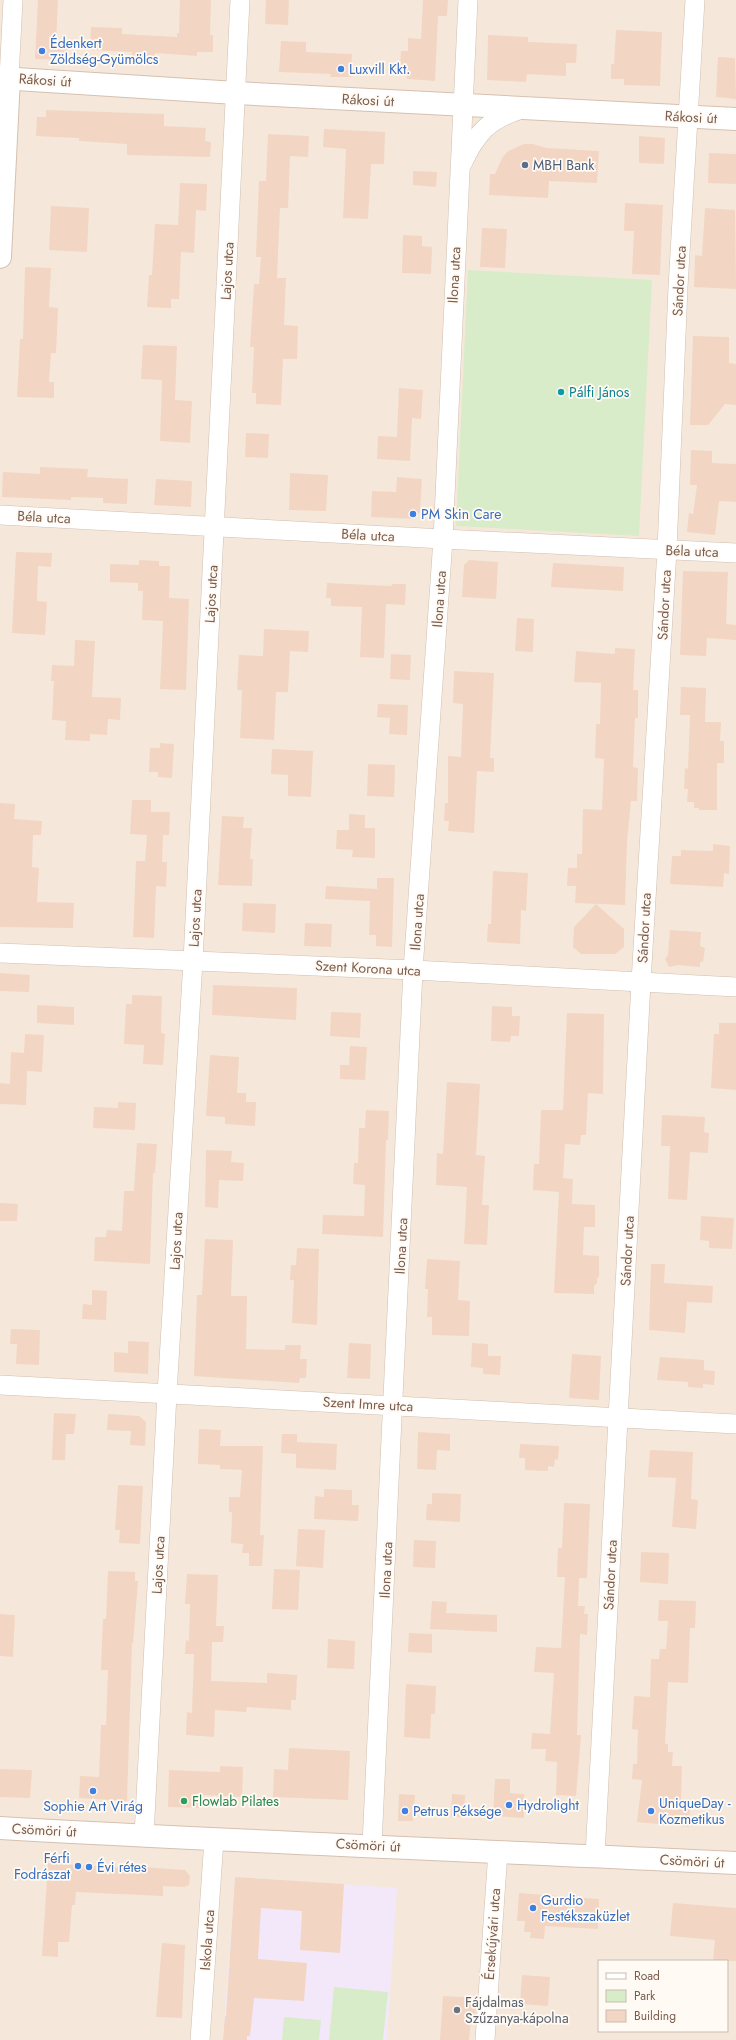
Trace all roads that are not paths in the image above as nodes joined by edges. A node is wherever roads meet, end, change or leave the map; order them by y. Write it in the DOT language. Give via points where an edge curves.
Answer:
graph roads {
  1 [pos="13,0"];
  2 [pos="240,0"];
  3 [pos="468,0"];
  4 [pos="695,0"];
  5 [pos="5,78"];
  6 [pos="236,93"];
  7 [pos="463,104"];
  8 [pos="526,108"];
  9 [pos="689,117"];
  10 [pos="736,119"];
  11 [pos="459,171"];
  12 [pos="0,257"];
  13 [pos="0,515"];
  14 [pos="215,526"];
  15 [pos="443,539"];
  16 [pos="667,550"];
  17 [pos="736,553"];
  18 [pos="0,953"];
  19 [pos="193,961"];
  20 [pos="413,970"];
  21 [pos="641,982"];
  22 [pos="736,987"];
  23 [pos="0,1385"];
  24 [pos="167,1394"];
  25 [pos="394,1405"];
  26 [pos="618,1418"];
  27 [pos="736,1424"];
  28 [pos="0,1828"];
  29 [pos="144,1836"];
  30 [pos="214,1840"];
  31 [pos="372,1845"];
  32 [pos="498,1852"];
  33 [pos="595,1856"];
  34 [pos="736,1863"];
  35 [pos="200,2040"];
  36 [pos="485,2040"];
  1 -- 5 [label="street"];
  2 -- 6 [label="street, Lajos utca"];
  3 -- 7 [label="street, Ilona utca"];
  4 -- 9 [label="street, Sándor utca"];
  5 -- 6 [label="main road, Rákosi út"];
  5 -- 12 [label="main road"];
  6 -- 7 [label="main road, Rákosi út"];
  6 -- 14 [label="street, Lajos utca"];
  7 -- 8 [label="main road, Rákosi út"];
  7 -- 11 [label="street, Ilona utca"];
  8 -- 9 [label="main road, Rákosi út"];
  8 -- 11 [label="street" via="491,122 473,143"];
  9 -- 10 [label="main road, Rákosi út"];
  9 -- 16 [label="street, Sándor utca" via="678,287"];
  11 -- 15 [label="street, Ilona utca"];
  13 -- 14 [label="street, Béla utca"];
  14 -- 15 [label="street, Béla utca"];
  14 -- 19 [label="street, Lajos utca"];
  15 -- 16 [label="street, Béla utca"];
  15 -- 20 [label="street, Ilona utca"];
  16 -- 17 [label="street, Béla utca"];
  16 -- 21 [label="street, Sándor utca"];
  18 -- 19 [label="street, Szent Korona utca"];
  19 -- 20 [label="street, Szent Korona utca"];
  19 -- 24 [label="street, Lajos utca"];
  20 -- 21 [label="street, Szent Korona utca"];
  20 -- 25 [label="street, Ilona utca"];
  21 -- 22 [label="street, Szent Korona utca"];
  21 -- 26 [label="street, Sándor utca"];
  23 -- 24 [label="street, Szent Imre utca"];
  24 -- 25 [label="street, Szent Imre utca"];
  24 -- 29 [label="street, Lajos utca"];
  25 -- 26 [label="street, Szent Imre utca"];
  25 -- 31 [label="street, Ilona utca"];
  26 -- 27 [label="street, Szent Imre utca"];
  26 -- 33 [label="street, Sándor utca"];
  28 -- 29 [label="main road, Csömöri út"];
  29 -- 30 [label="main road, Csömöri út"];
  30 -- 31 [label="main road, Csömöri út"];
  30 -- 35 [label="street, Iskola utca"];
  31 -- 32 [label="main road, Csömöri út"];
  32 -- 33 [label="main road, Csömöri út"];
  32 -- 36 [label="street, Érsekújvári utca"];
  33 -- 34 [label="main road, Csömöri út"];
}
